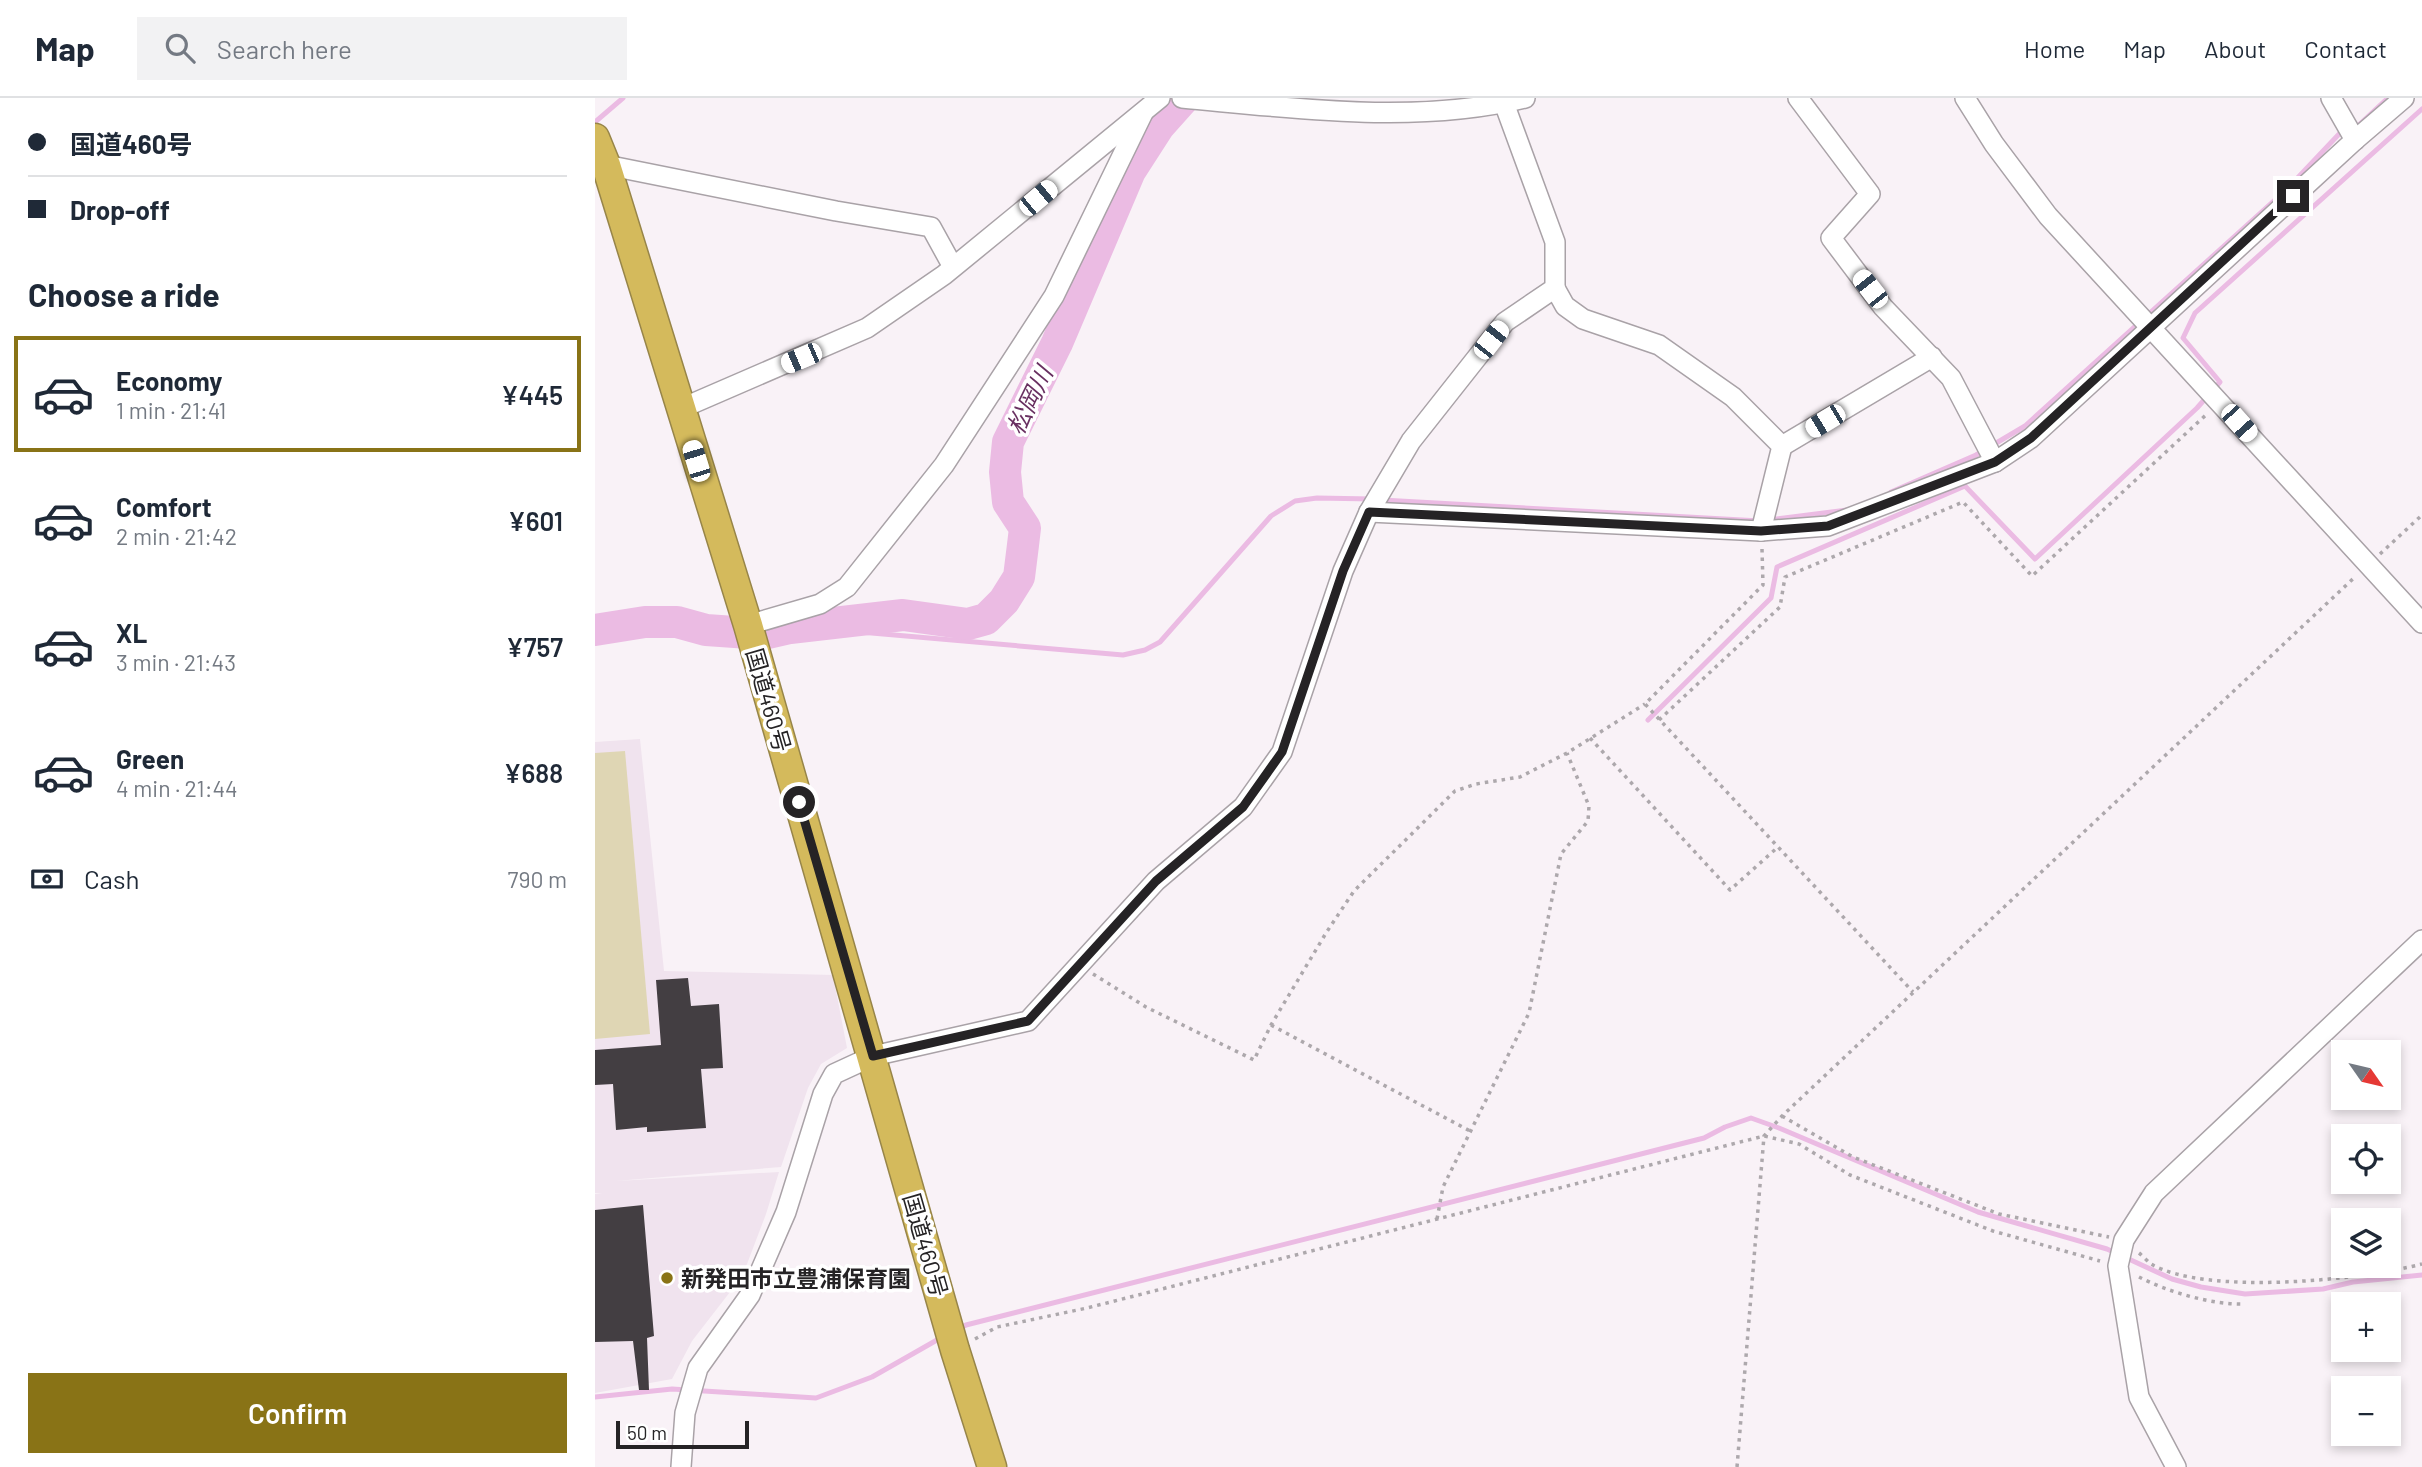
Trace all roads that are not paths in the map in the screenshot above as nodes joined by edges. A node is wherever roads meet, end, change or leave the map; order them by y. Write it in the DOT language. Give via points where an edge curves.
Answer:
graph roads {
  1 [pos="1160,98"];
  2 [pos="1182,98"];
  3 [pos="1525,98"];
  4 [pos="1798,98"];
  5 [pos="1965,98"];
  6 [pos="2331,98"];
  7 [pos="2404,98"];
  8 [pos="1504,103"];
  9 [pos="1143,113"];
  10 [pos="595,138"];
  11 [pos="2355,140"];
  12 [pos="606,165"];
  13 [pos="953,267"];
  14 [pos="1555,288"];
  15 [pos="2150,327"];
  16 [pos="1932,357"];
  17 [pos="680,409"];
  18 [pos="1782,446"];
  19 [pos="1995,462"];
  20 [pos="1369,512"];
  21 [pos="1761,531"];
  22 [pos="2422,623"];
  23 [pos="748,625"];
  24 [pos="2422,940"];
  25 [pos="873,1056"];
  26 [pos="681,1467"];
  27 [pos="992,1467"];
  28 [pos="2176,1467"];
  1 -- 9 [label="street"];
  2 -- 8 [label="street" via="1290,110 1436,111"];
  3 -- 8 [label="street"];
  4 -- 16 [label="street" via="1870,194 1831,238 1883,307"];
  5 -- 15 [label="street" via="2048,216"];
  6 -- 11 [label="street"];
  7 -- 11 [label="street"];
  8 -- 14 [label="street" via="1555,242"];
  9 -- 13 [label="street"];
  9 -- 23 [label="street" via="1054,296 944,465 847,587 820,604"];
  10 -- 12 [label="highway, 国道460号"];
  11 -- 15 [label="street"];
  12 -- 13 [label="street" via="931,227"];
  12 -- 17 [label="highway, 国道460号"];
  13 -- 17 [label="street" via="867,328"];
  14 -- 18 [label="street" via="1565,306 1583,319 1660,345 1733,397"];
  14 -- 20 [label="street" via="1505,322 1411,441"];
  15 -- 19 [label="street" via="2031,438"];
  15 -- 22 [label="street"];
  16 -- 18 [label="street"];
  16 -- 19 [label="street" via="1951,378"];
  17 -- 23 [label="highway, 国道460号"];
  18 -- 21 [label="street"];
  19 -- 21 [label="street" via="1828,526"];
  20 -- 21 [label="street"];
  20 -- 25 [label="street" via="1343,571 1282,752 1243,807 1156,881 1028,1021"];
  23 -- 25 [label="highway, 国道460号"];
  24 -- 28 [label="street" via="2154,1192 2124,1240 2118,1266 2139,1397"];
  25 -- 26 [label="street" via="834,1074 823,1094 786,1212 750,1295 698,1368 685,1413"];
  25 -- 27 [label="highway, 国道460号"];
}
